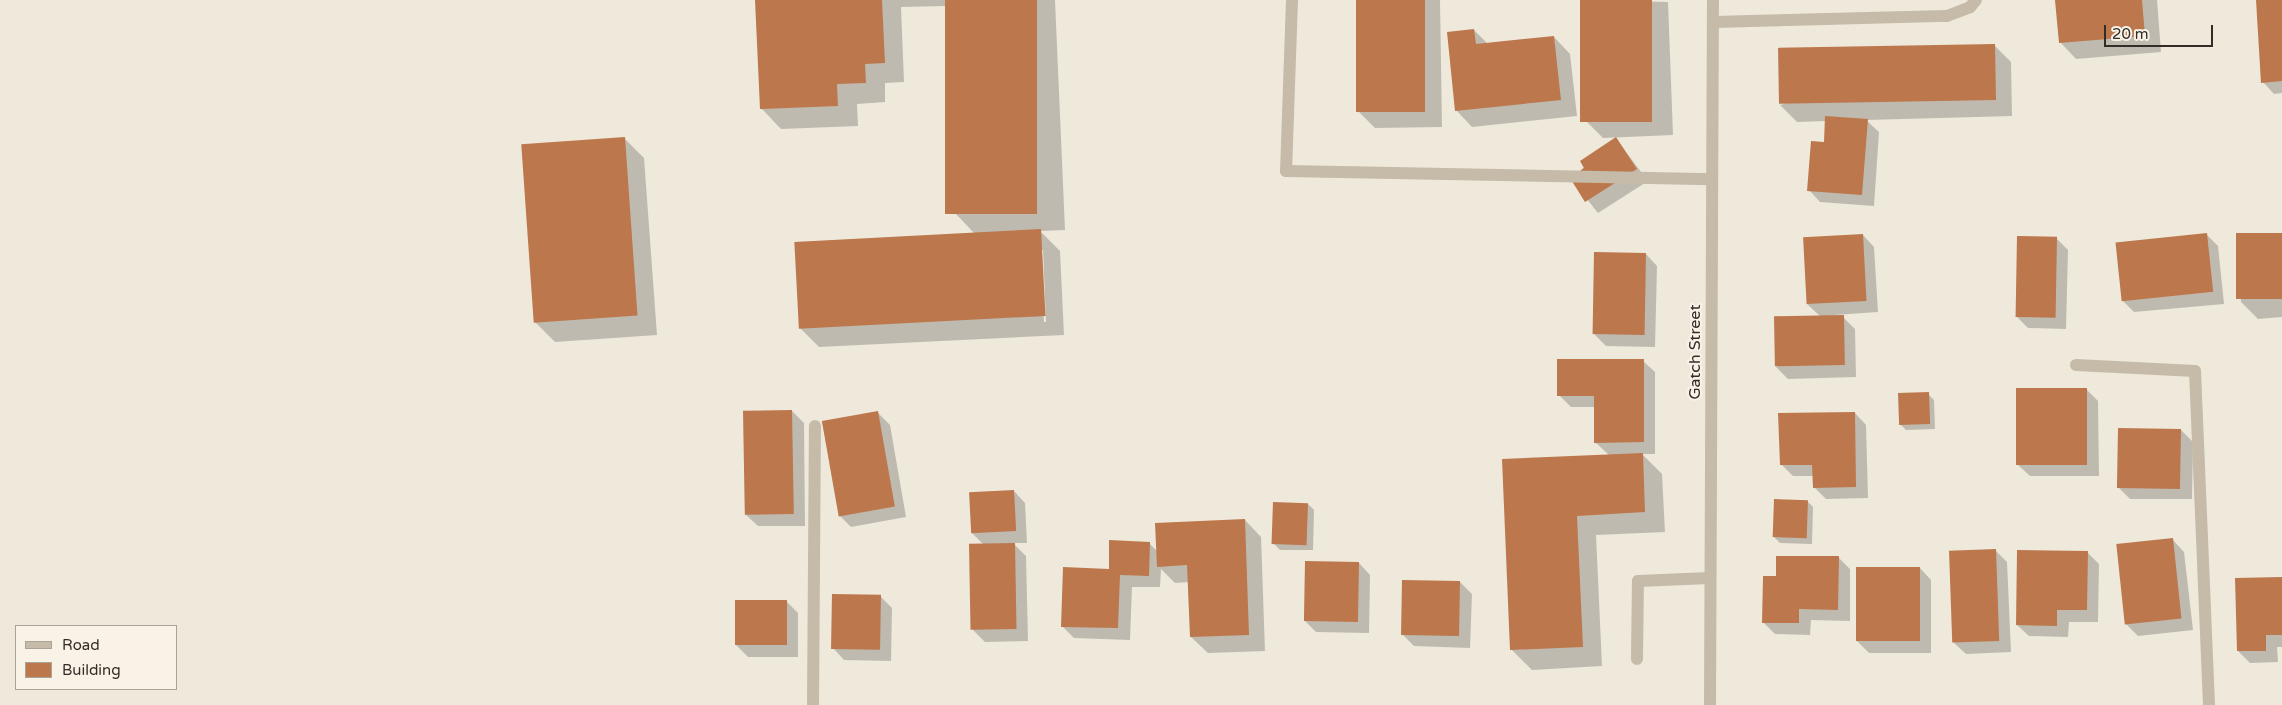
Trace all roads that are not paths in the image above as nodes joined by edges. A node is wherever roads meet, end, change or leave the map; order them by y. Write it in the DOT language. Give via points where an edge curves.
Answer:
graph roads {
  1 [pos="1292,0"];
  2 [pos="1713,0"];
  3 [pos="1976,0"];
  4 [pos="1713,22"];
  5 [pos="1712,179"];
  6 [pos="2076,365"];
  7 [pos="815,426"];
  8 [pos="1710,578"];
  9 [pos="1637,659"];
  10 [pos="813,705"];
  11 [pos="1710,705"];
  12 [pos="2209,705"];
  1 -- 5 [label="street" via="1286,171"];
  2 -- 4 [label="street, Gatch Street"];
  3 -- 4 [label="street" via="1970,7 1947,16"];
  4 -- 5 [label="street, Gatch Street"];
  5 -- 8 [label="street, Gatch Street"];
  6 -- 12 [label="street" via="2195,371"];
  7 -- 10 [label="street"];
  8 -- 9 [label="street" via="1638,581"];
  8 -- 11 [label="street, Gatch Street"];
}
